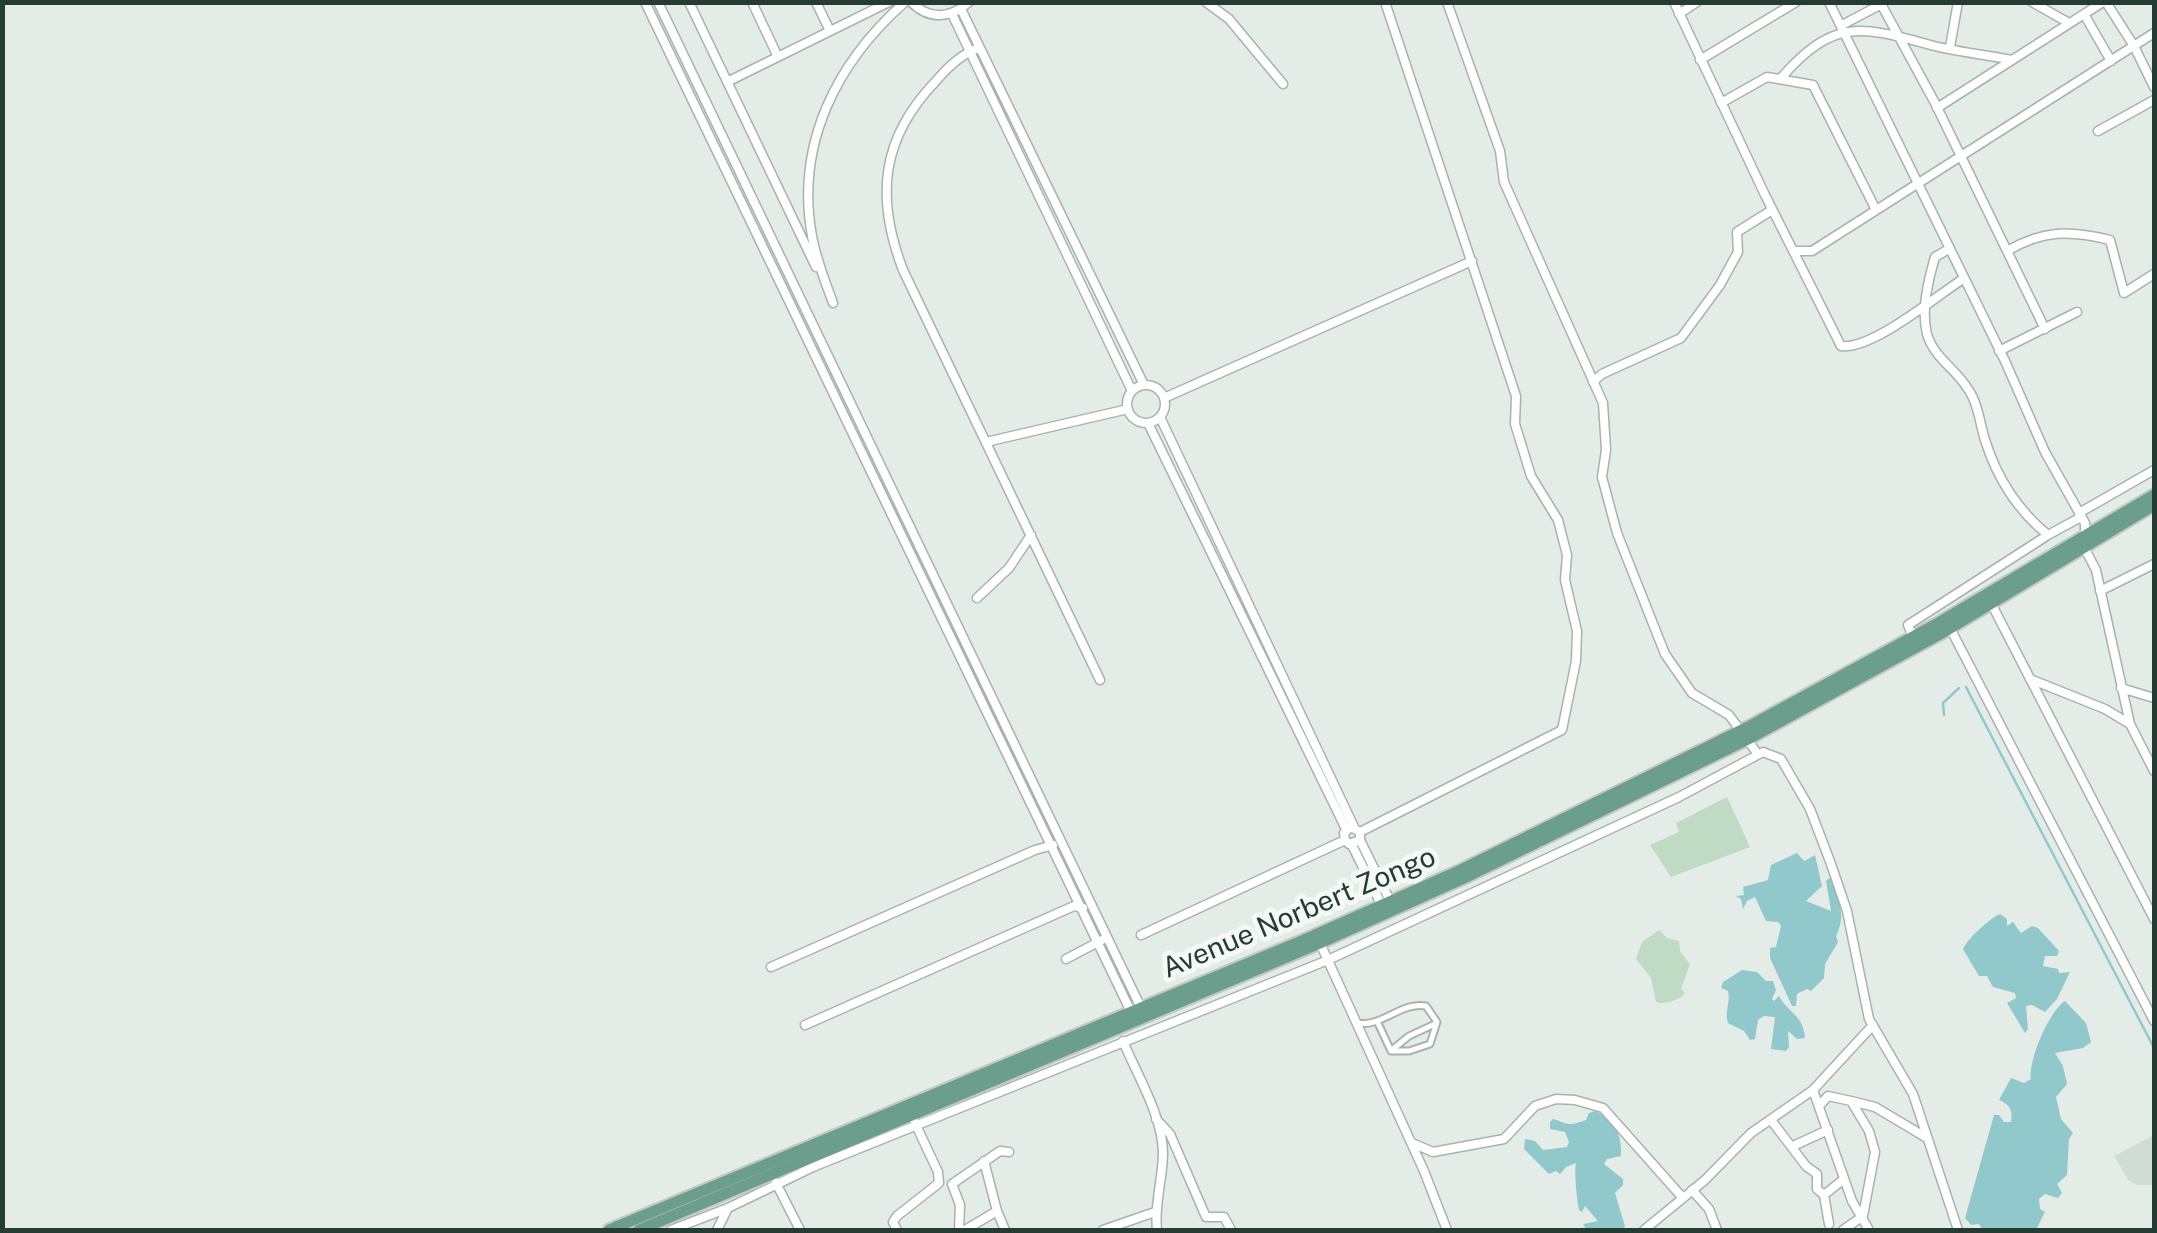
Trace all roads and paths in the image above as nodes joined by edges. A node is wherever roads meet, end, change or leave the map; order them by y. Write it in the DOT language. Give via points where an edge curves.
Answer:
graph roads {
  1 [pos="644,2"];
  2 [pos="658,2"];
  3 [pos="690,2"];
  4 [pos="752,2"];
  5 [pos="816,2"];
  6 [pos="908,2"];
  7 [pos="1206,2"];
  8 [pos="1385,2"];
  9 [pos="1447,2"];
  10 [pos="1674,2"];
  11 [pos="1698,2"];
  12 [pos="1796,2"];
  13 [pos="1829,2"];
  14 [pos="1958,2"];
  15 [pos="2032,2"];
  16 [pos="2104,2"];
  17 [pos="885,3"];
  18 [pos="1881,4"];
  19 [pos="961,8"];
  20 [pos="1679,14"];
  21 [pos="2084,14"];
  22 [pos="2069,24"];
  23 [pos="1843,27"];
  24 [pos="830,32"];
  25 [pos="2154,33"];
  26 [pos="1896,34"];
  27 [pos="2134,46"];
  28 [pos="1950,47"];
  29 [pos="975,49"];
  30 [pos="778,57"];
  31 [pos="1700,60"];
  32 [pos="2012,60"];
  33 [pos="2111,61"];
  34 [pos="1782,78"];
  35 [pos="727,82"];
  36 [pos="1283,84"];
  37 [pos="2154,87"];
  38 [pos="2154,100"];
  39 [pos="1721,103"];
  40 [pos="1936,108"];
  41 [pos="2098,130"];
  42 [pos="1958,155"];
  43 [pos="1916,184"];
  44 [pos="1048,200"];
  45 [pos="1772,210"];
  46 [pos="1876,210"];
  47 [pos="1949,249"];
  48 [pos="1794,251"];
  49 [pos="2007,251"];
  50 [pos="1472,261"];
  51 [pos="2154,274"];
  52 [pos="1963,279"];
  53 [pos="1926,304"];
  54 [pos="2077,312"];
  55 [pos="2045,329"];
  56 [pos="1999,352"];
  57 [pos="1594,382"];
  58 [pos="1144,385"];
  59 [pos="1132,391"];
  60 [pos="1164,398"];
  61 [pos="1128,410"];
  62 [pos="1160,417"];
  63 [pos="1148,423"];
  64 [pos="986,442"];
  65 [pos="2154,470"];
  66 [pos="2154,496"];
  67 [pos="2154,505"];
  68 [pos="2080,515"];
  69 [pos="2048,534"];
  70 [pos="1031,535"];
  71 [pos="2084,543"];
  72 [pos="2154,564"];
  73 [pos="2100,591"];
  74 [pos="977,598"];
  75 [pos="1989,600"];
  76 [pos="1245,609"];
  77 [pos="1948,623"];
  78 [pos="1913,637"];
  79 [pos="2030,679"];
  80 [pos="1100,680"];
  81 [pos="2121,688"];
  82 [pos="2154,698"];
  83 [pos="2130,724"];
  84 [pos="1744,735"];
  85 [pos="1757,753"];
  86 [pos="2154,771"];
  87 [pos="1353,836"];
  88 [pos="1062,844"];
  89 [pos="1050,845"];
  90 [pos="1080,907"];
  91 [pos="1388,907"];
  92 [pos="1096,914"];
  93 [pos="2154,919"];
  94 [pos="1141,935"];
  95 [pos="1107,937"];
  96 [pos="1098,943"];
  97 [pos="1320,944"];
  98 [pos="1066,959"];
  99 [pos="1328,960"];
  100 [pos="771,967"];
  101 [pos="1138,1014"];
  102 [pos="1377,1020"];
  103 [pos="2154,1021"];
  104 [pos="1437,1022"];
  105 [pos="1357,1023"];
  106 [pos="805,1025"];
  107 [pos="1873,1025"];
  108 [pos="1117,1028"];
  109 [pos="1123,1042"];
  110 [pos="1391,1051"];
  111 [pos="1813,1090"];
  112 [pos="1851,1101"];
  113 [pos="1820,1106"];
  114 [pos="1156,1119"];
  115 [pos="1771,1120"];
  116 [pos="914,1121"];
  117 [pos="1828,1130"];
  118 [pos="1928,1139"];
  119 [pos="1412,1143"];
  120 [pos="1793,1146"];
  121 [pos="1009,1152"];
  122 [pos="984,1161"];
  123 [pos="774,1180"];
  124 [pos="1844,1180"];
  125 [pos="1692,1190"];
  126 [pos="1824,1196"];
  127 [pos="1682,1198"];
  128 [pos="728,1208"];
  129 [pos="996,1211"];
  130 [pos="1155,1212"];
  131 [pos="1863,1216"];
  132 [pos="1829,1224"];
  133 [pos="1955,1228"];
  134 [pos="609,1230"];
  135 [pos="640,1230"];
  136 [pos="671,1230"];
  137 [pos="717,1230"];
  138 [pos="800,1230"];
  139 [pos="897,1230"];
  140 [pos="962,1230"];
  141 [pos="1006,1230"];
  142 [pos="1103,1230"];
  143 [pos="1158,1230"];
  144 [pos="1231,1230"];
  145 [pos="1447,1230"];
  146 [pos="1644,1230"];
  147 [pos="1717,1230"];
  148 [pos="1843,1230"];
  149 [pos="1869,1230"];
  1 -- 89 [label="street"];
  2 -- 88 [label="street"];
  3 -- 35 [label="street"];
  4 -- 30 [label="street"];
  5 -- 24 [label="street"];
  6 -- 19 [label="street" via="928,14"];
  6 -- 35 [label="street" via="854,54 814,143 808,212 833,303"];
  7 -- 36 [label="street" via="1229,19"];
  8 -- 50 [label="street"];
  9 -- 57 [label="street" via="1500,151 1502,176"];
  10 -- 20 [label="street"];
  11 -- 20 [label="street"];
  12 -- 31 [label="street"];
  13 -- 23 [label="street"];
  14 -- 28 [label="street"];
  15 -- 22 [label="street"];
  16 -- 21 [label="street"];
  16 -- 27 [label="street"];
  17 -- 24 [label="street"];
  18 -- 23 [label="street"];
  18 -- 26 [label="street"];
  19 -- 29 [label="street"];
  20 -- 31 [label="street"];
  21 -- 22 [label="street"];
  21 -- 33 [label="street"];
  22 -- 32 [label="street"];
  23 -- 26 [label="street"];
  23 -- 34 [label="street" via="1804,52"];
  23 -- 43 [label="street"];
  24 -- 30 [label="street"];
  25 -- 27 [label="street"];
  26 -- 28 [label="street"];
  26 -- 40 [label="street"];
  27 -- 33 [label="street"];
  27 -- 37 [label="street"];
  28 -- 32 [label="street"];
  29 -- 44 [label="street"];
  29 -- 64 [label="street" via="915,102 892,144 886,211 903,270"];
  30 -- 35 [label="street"];
  31 -- 39 [label="street"];
  32 -- 40 [label="street"];
  33 -- 42 [label="street"];
  34 -- 39 [label="street" via="1751,83"];
  34 -- 46 [label="street" via="1813,85"];
  38 -- 41 [label="street"];
  39 -- 45 [label="street"];
  40 -- 42 [label="street"];
  42 -- 43 [label="street"];
  42 -- 49 [label="street"];
  43 -- 46 [label="street"];
  43 -- 47 [label="street"];
  44 -- 58 [label="street"];
  44 -- 59 [label="street"];
  45 -- 48 [label="street"];
  45 -- 57 [label="street" via="1737,232 1738,252 1680,338"];
  46 -- 48 [label="street" via="1812,250"];
  47 -- 52 [label="street"];
  47 -- 53 [label="street" via="1935,258"];
  48 -- 53 [label="street" via="1841,346 1876,337"];
  49 -- 51 [label="street" via="2034,236 2084,233 2110,240 2124,293"];
  49 -- 55 [label="street"];
  50 -- 60 [label="street"];
  50 -- 87 [label="street" via="1516,396 1515,424 1530,476 1558,520 1567,555 1565,580 1577,632 1562,730"];
  52 -- 53 [label="street"];
  52 -- 56 [label="street"];
  53 -- 69 [label="street" via="1932,348 1968,388 1991,460 2014,504"];
  54 -- 55 [label="street"];
  55 -- 56 [label="street"];
  56 -- 68 [label="street"];
  57 -- 84 [label="street" via="1606,450 1602,477 1666,654 1692,693 1729,715"];
  58 -- 59 [label="street"];
  58 -- 60 [label="street"];
  59 -- 61 [label="street"];
  60 -- 62 [label="street"];
  61 -- 63 [label="street"];
  61 -- 64 [label="street"];
  62 -- 63 [label="street"];
  62 -- 76 [label="street"];
  63 -- 76 [label="street"];
  64 -- 70 [label="street"];
  65 -- 68 [label="street"];
  66 -- 71 [label="main road"];
  67 -- 71 [label="main road"];
  68 -- 69 [label="street"];
  68 -- 71 [label="street"];
  69 -- 78 [label="street" via="1908,625"];
  70 -- 74 [label="street"];
  70 -- 80 [label="street"];
  71 -- 73 [label="street"];
  71 -- 75 [label="main road, Avenue Norbert Zongo"];
  72 -- 73 [label="street"];
  73 -- 81 [label="street"];
  75 -- 77 [label="main road, Avenue Norbert Zongo"];
  75 -- 79 [label="street"];
  76 -- 87 [label="street"];
  77 -- 78 [label="main road, Avenue Norbert Zongo"];
  77 -- 84 [label="main road, Avenue Norbert Zongo"];
  77 -- 103 [label="street"];
  78 -- 84 [label="main road, Avenue Norbert Zongo"];
  79 -- 83 [label="street"];
  79 -- 93 [label="street"];
  81 -- 82 [label="street"];
  81 -- 83 [label="street"];
  83 -- 86 [label="street"];
  84 -- 85 [label="street"];
  84 -- 91 [label="main road, Avenue Norbert Zongo"];
  85 -- 99 [label="street" via="1678,797"];
  85 -- 107 [label="street" via="1781,759 1810,810 1847,911"];
  87 -- 91 [label="street"];
  87 -- 94 [label="street"];
  88 -- 89 [label="street"];
  88 -- 92 [label="street"];
  89 -- 90 [label="street"];
  89 -- 100 [label="street"];
  90 -- 92 [label="street"];
  90 -- 96 [label="street"];
  90 -- 106 [label="street"];
  91 -- 97 [label="main road, Avenue Norbert Zongo"];
  91 -- 101 [label="main road, Avenue Norbert Zongo"];
  92 -- 95 [label="street"];
  95 -- 96 [label="street"];
  95 -- 101 [label="street"];
  96 -- 98 [label="street"];
  96 -- 101 [label="street"];
  97 -- 99 [label="street"];
  97 -- 101 [label="main road, Avenue Norbert Zongo"];
  99 -- 105 [label="street"];
  99 -- 109 [label="street"];
  101 -- 108 [label="main road, Avenue Norbert Zongo"];
  101 -- 134 [label="main road, Avenue Norbert Zongo"];
  102 -- 104 [label="street" via="1421,1004"];
  102 -- 105 [label="street"];
  102 -- 110 [label="street"];
  104 -- 110 [label="street"];
  104 -- 110 [label="street" via="1430,1044"];
  105 -- 119 [label="street"];
  107 -- 111 [label="street"];
  107 -- 118 [label="street" via="1913,1094"];
  108 -- 109 [label="street"];
  108 -- 116 [label="main road, Avenue Norbert Zongo"];
  109 -- 114 [label="street"];
  109 -- 116 [label="street"];
  111 -- 113 [label="street"];
  111 -- 115 [label="street"];
  112 -- 113 [label="street" via="1828,1096"];
  112 -- 118 [label="street"];
  112 -- 131 [label="street" via="1875,1152"];
  113 -- 117 [label="street"];
  114 -- 130 [label="street" via="1163,1156"];
  114 -- 144 [label="street" via="1170,1134 1206,1217 1224,1217"];
  115 -- 120 [label="street"];
  115 -- 125 [label="street"];
  116 -- 123 [label="main road, Avenue Norbert Zongo"];
  116 -- 139 [label="street" via="939,1183 897,1216"];
  117 -- 120 [label="street"];
  117 -- 124 [label="street"];
  118 -- 133 [label="street"];
  119 -- 127 [label="street" via="1433,1152 1504,1139 1535,1106 1575,1100 1603,1108"];
  119 -- 145 [label="street"];
  120 -- 126 [label="street" via="1817,1174"];
  121 -- 122 [label="street"];
  122 -- 129 [label="street"];
  122 -- 140 [label="street" via="952,1184"];
  123 -- 128 [label="street"];
  123 -- 135 [label="main road, Avenue Norbert Zongo"];
  123 -- 138 [label="street"];
  124 -- 126 [label="street"];
  124 -- 131 [label="street"];
  125 -- 127 [label="street"];
  125 -- 147 [label="street"];
  126 -- 132 [label="street"];
  127 -- 146 [label="street"];
  128 -- 136 [label="street"];
  128 -- 137 [label="street"];
  129 -- 140 [label="street"];
  129 -- 141 [label="street"];
  130 -- 142 [label="street"];
  130 -- 143 [label="street"];
  131 -- 148 [label="street"];
  131 -- 149 [label="street"];
}
